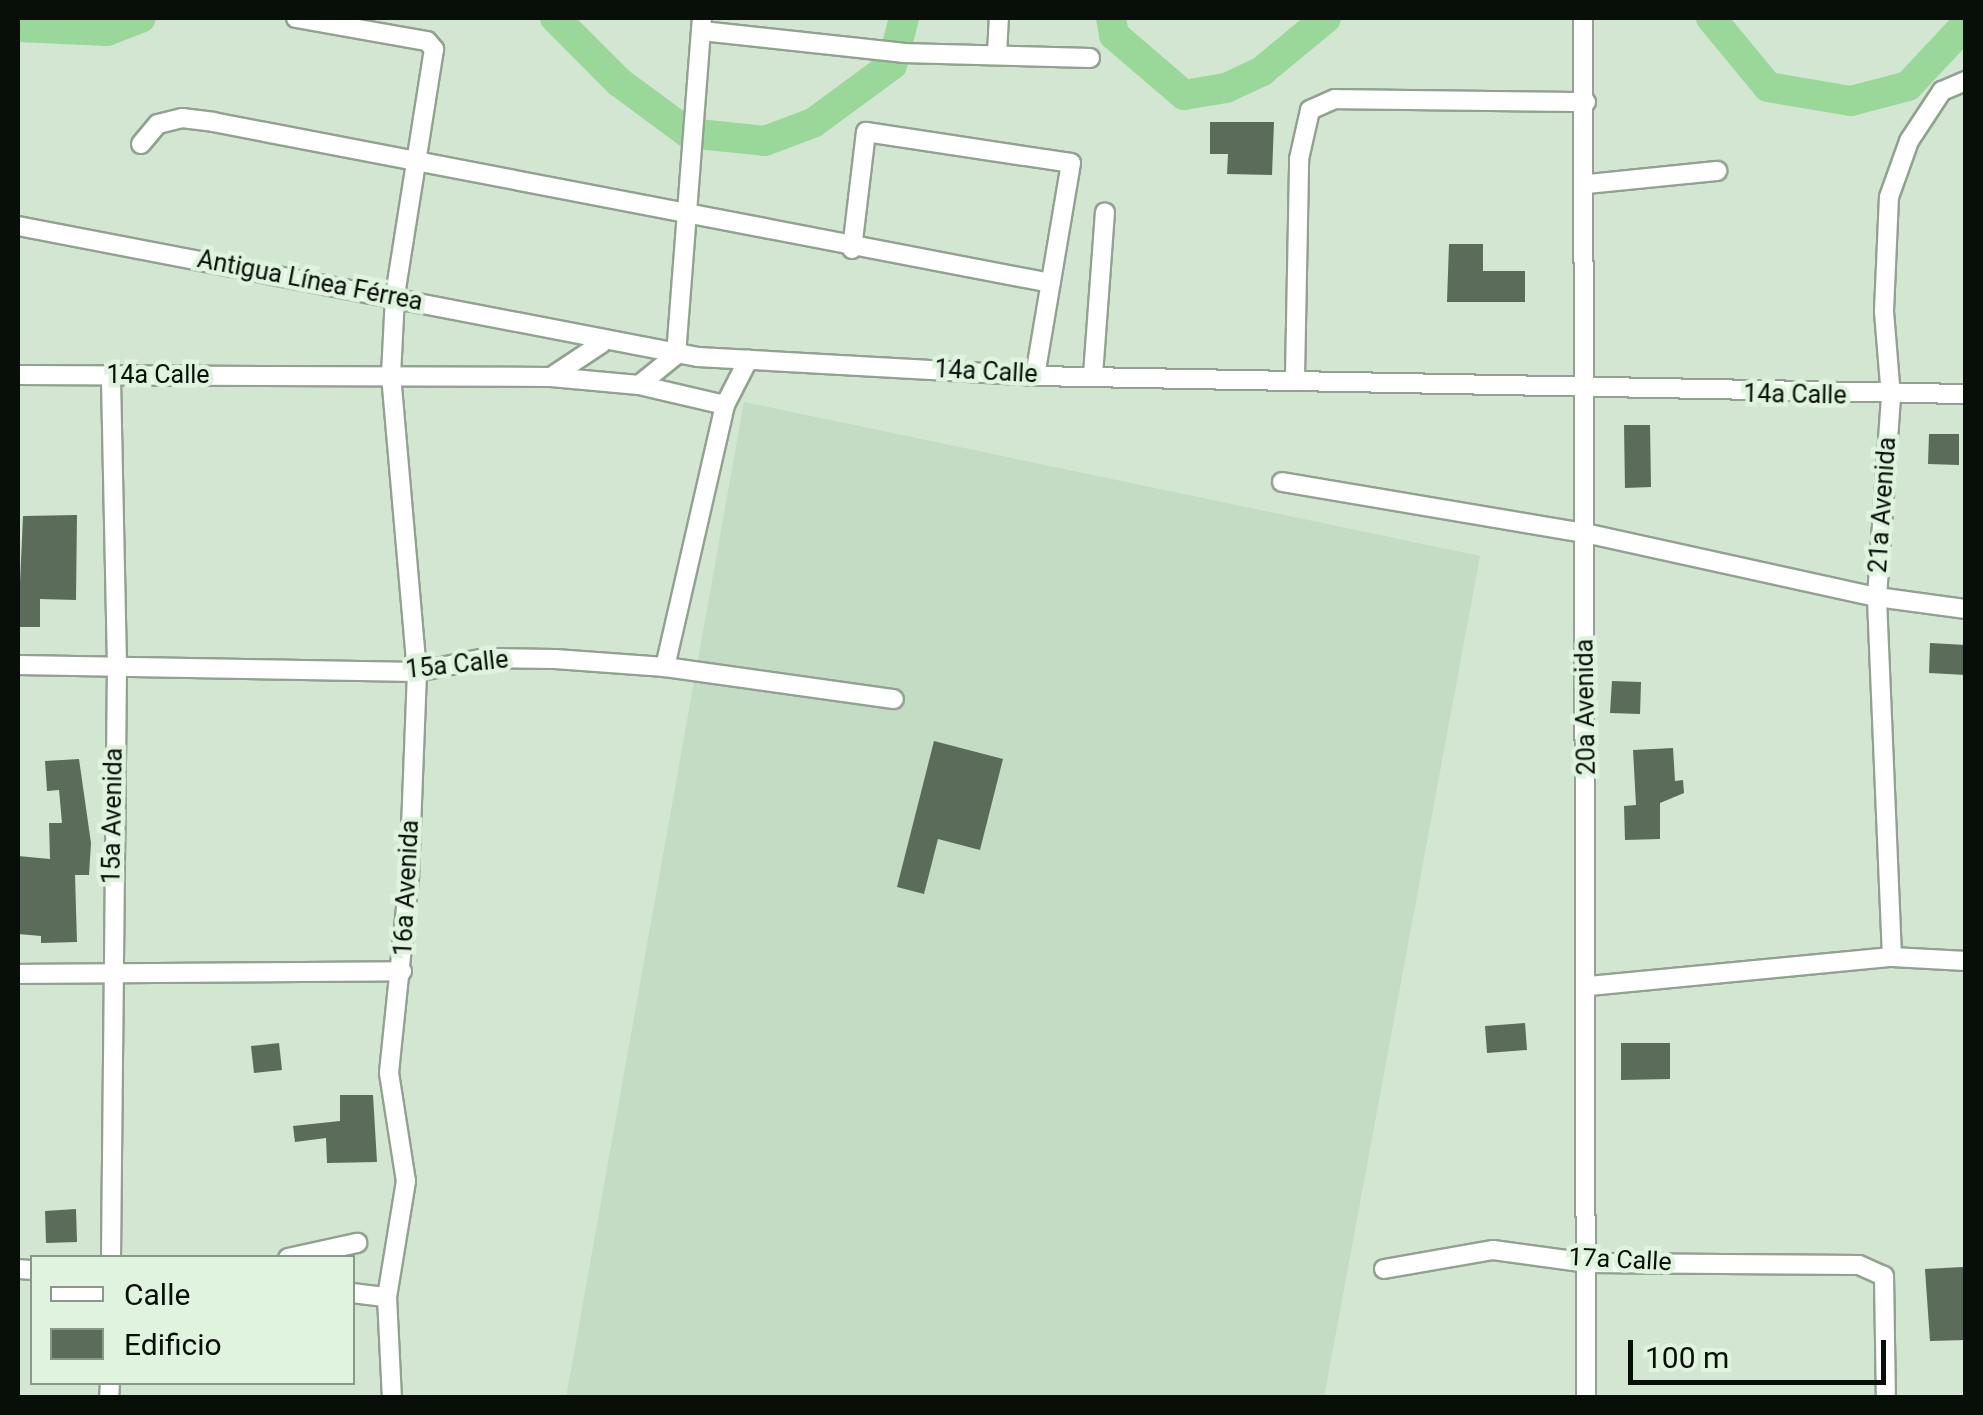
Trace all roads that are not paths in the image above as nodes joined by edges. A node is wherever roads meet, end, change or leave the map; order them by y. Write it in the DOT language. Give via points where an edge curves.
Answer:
graph roads {
  1 [pos="296,18"];
  2 [pos="999,18"];
  3 [pos="1583,18"];
  4 [pos="702,24"];
  5 [pos="997,54"];
  6 [pos="1090,58"];
  7 [pos="1966,81"];
  8 [pos="1586,102"];
  9 [pos="140,144"];
  10 [pos="418,166"];
  11 [pos="1717,171"];
  12 [pos="1588,184"];
  13 [pos="1104,212"];
  14 [pos="685,216"];
  15 [pos="18,226"];
  16 [pos="852,250"];
  17 [pos="1051,284"];
  18 [pos="395,296"];
  19 [pos="602,343"];
  20 [pos="676,356"];
  21 [pos="748,360"];
  22 [pos="18,375"];
  23 [pos="111,375"];
  24 [pos="391,375"];
  25 [pos="1094,375"];
  26 [pos="551,376"];
  27 [pos="1035,376"];
  28 [pos="1295,376"];
  29 [pos="639,384"];
  30 [pos="1582,389"];
  31 [pos="1966,394"];
  32 [pos="1891,397"];
  33 [pos="725,405"];
  34 [pos="1282,482"];
  35 [pos="1585,533"];
  36 [pos="1876,597"];
  37 [pos="1966,609"];
  38 [pos="18,666"];
  39 [pos="116,666"];
  40 [pos="665,666"];
  41 [pos="417,672"];
  42 [pos="894,699"];
  43 [pos="1892,958"];
  44 [pos="1966,961"];
  45 [pos="402,971"];
  46 [pos="18,974"];
  47 [pos="109,977"];
  48 [pos="1590,986"];
  49 [pos="357,1243"];
  50 [pos="111,1255"];
  51 [pos="302,1255"];
  52 [pos="1588,1263"];
  53 [pos="1384,1268"];
  54 [pos="355,1293"];
  55 [pos="387,1297"];
  56 [pos="392,1398"];
  57 [pos="1586,1398"];
  58 [pos="1886,1398"];
  1 -- 10 [label="street, 16a Avenida" via="427,41 434,50"];
  2 -- 5 [label="street"];
  3 -- 8 [label="street, 20a Avenida"];
  4 -- 5 [label="street" via="894,52"];
  4 -- 14 [label="street"];
  5 -- 6 [label="street"];
  7 -- 32 [label="street, 21a Avenida" via="1942,91 1909,141 1888,197 1884,312"];
  8 -- 12 [label="street, 20a Avenida"];
  8 -- 28 [label="street" via="1335,100 1310,110 1299,159"];
  9 -- 10 [label="street" via="158,124 182,118"];
  10 -- 14 [label="street"];
  10 -- 18 [label="street, 16a Avenida"];
  11 -- 12 [label="street"];
  12 -- 30 [label="street, 20a Avenida"];
  13 -- 25 [label="street"];
  14 -- 16 [label="street"];
  14 -- 20 [label="street"];
  15 -- 18 [label="street, Antigua Línea Férrea"];
  16 -- 17 [label="street"];
  16 -- 17 [label="street" via="866,132 1072,164"];
  17 -- 27 [label="street"];
  18 -- 19 [label="street, Antigua Línea Férrea"];
  18 -- 24 [label="street, 16a Avenida"];
  19 -- 20 [label="street, 14a Calle"];
  19 -- 26 [label="street"];
  20 -- 21 [label="street, 14a Calle"];
  20 -- 29 [label="street"];
  21 -- 27 [label="street, 14a Calle"];
  21 -- 33 [label="street"];
  22 -- 23 [label="street, 14a Calle"];
  23 -- 24 [label="street, 14a Calle"];
  23 -- 39 [label="street, 15a Avenida"];
  24 -- 26 [label="street, 14a Calle"];
  24 -- 41 [label="street, 16a Avenida"];
  25 -- 27 [label="street, 14a Calle"];
  25 -- 28 [label="street, 14a Calle"];
  26 -- 29 [label="street, 14a Calle"];
  28 -- 30 [label="street, 14a Calle"];
  29 -- 33 [label="street, 14a Calle"];
  30 -- 32 [label="street, 14a Calle"];
  30 -- 35 [label="street, 20a Avenida"];
  31 -- 32 [label="street, 14a Calle"];
  32 -- 36 [label="street, 21a Avenida"];
  33 -- 40 [label="street"];
  34 -- 35 [label="street"];
  35 -- 36 [label="street"];
  35 -- 48 [label="street, 20a Avenida"];
  36 -- 37 [label="street"];
  36 -- 43 [label="street, 21a Avenida"];
  38 -- 39 [label="street, 15a Calle"];
  39 -- 41 [label="street, 15a Calle"];
  39 -- 47 [label="street, 15a Avenida"];
  40 -- 41 [label="street, 15a Calle" via="485,658"];
  40 -- 42 [label="street, 15a Calle"];
  41 -- 45 [label="street, 16a Avenida"];
  43 -- 44 [label="street"];
  43 -- 48 [label="street"];
  45 -- 47 [label="street"];
  45 -- 55 [label="street, 16a Avenida" via="389,1074 406,1182"];
  46 -- 47 [label="street"];
  47 -- 50 [label="street, 15a Avenida"];
  48 -- 52 [label="street, 20a Avenida"];
  49 -- 51 [label="street"];
  52 -- 53 [label="street, 17a Calle" via="1493,1250"];
  52 -- 57 [label="street, 20a Avenida"];
  52 -- 58 [label="street, 17a Calle" via="1859,1265 1884,1276"];
  54 -- 55 [label="street"];
  55 -- 56 [label="street, 16a Avenida"];
}
